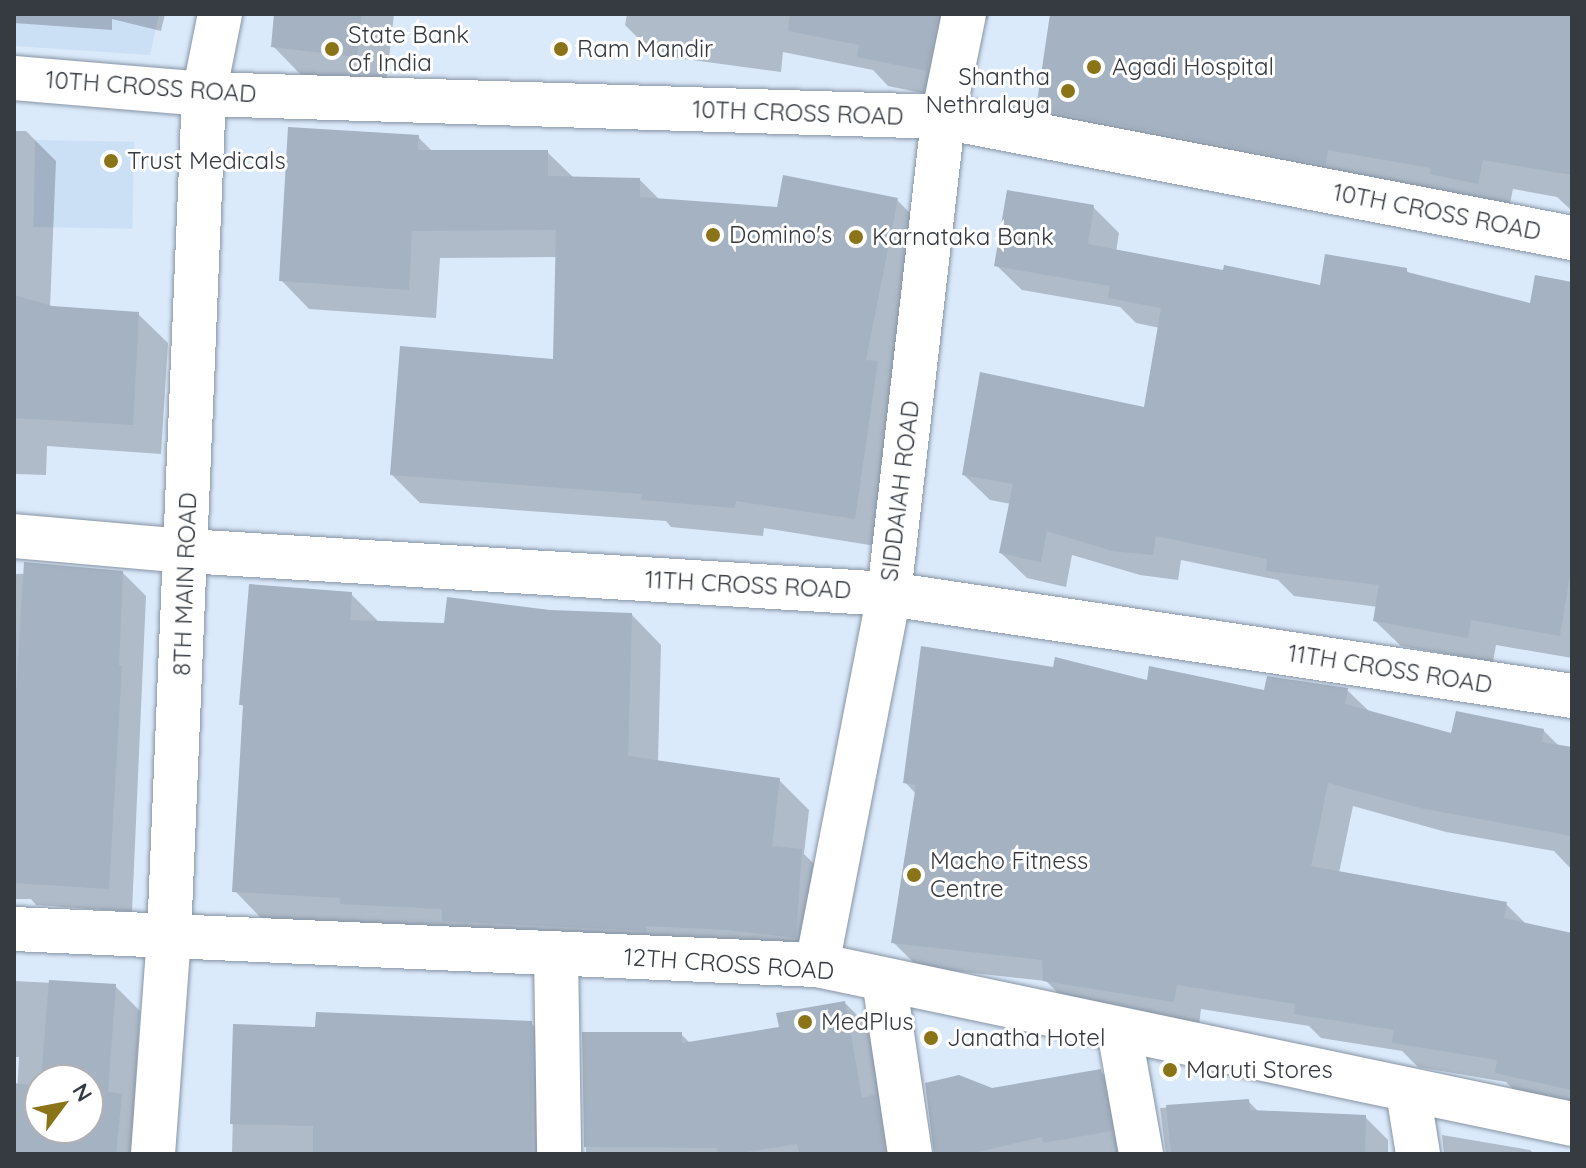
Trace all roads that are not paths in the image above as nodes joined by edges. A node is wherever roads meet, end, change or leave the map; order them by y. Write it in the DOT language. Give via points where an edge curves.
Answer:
graph roads {
  1 [pos="220,14"];
  2 [pos="964,14"];
  3 [pos="14,78"];
  4 [pos="204,94"];
  5 [pos="943,117"];
  6 [pos="1572,238"];
  7 [pos="14,536"];
  8 [pos="187,551"];
  9 [pos="889,594"];
  10 [pos="1572,696"];
  11 [pos="14,929"];
  12 [pos="169,936"];
  13 [pos="556,953"];
  14 [pos="817,965"];
  15 [pos="884,980"];
  16 [pos="1119,1030"];
  17 [pos="1408,1092"];
  18 [pos="1572,1124"];
  19 [pos="153,1154"];
  20 [pos="559,1154"];
  21 [pos="910,1154"];
  22 [pos="1141,1154"];
  23 [pos="1418,1154"];
  1 -- 4 [label="street, 8TH MAIN ROAD"];
  2 -- 5 [label="street, SIDDAIAH ROAD"];
  3 -- 4 [label="street, 10TH CROSS ROAD"];
  4 -- 5 [label="street, 10TH CROSS ROAD"];
  4 -- 8 [label="street, 8TH MAIN ROAD"];
  5 -- 6 [label="street, 10TH CROSS ROAD"];
  5 -- 9 [label="street, SIDDAIAH ROAD"];
  7 -- 8 [label="street, 11TH CROSS ROAD"];
  8 -- 9 [label="street, 11TH CROSS ROAD"];
  8 -- 12 [label="street, 8TH MAIN ROAD"];
  9 -- 10 [label="street, 11TH CROSS ROAD"];
  9 -- 14 [label="street, SIDDAIAH ROAD"];
  11 -- 12 [label="street, 12TH CROSS ROAD"];
  12 -- 13 [label="street, 12TH CROSS ROAD"];
  12 -- 19 [label="street, 8TH MAIN ROAD"];
  13 -- 14 [label="street, 12TH CROSS ROAD"];
  13 -- 20 [label="street"];
  14 -- 15 [label="street, 12TH CROSS ROAD"];
  15 -- 16 [label="street, 12TH CROSS ROAD"];
  15 -- 21 [label="street"];
  16 -- 17 [label="street, 12TH CROSS ROAD"];
  16 -- 22 [label="street"];
  17 -- 18 [label="street, 12TH CROSS ROAD"];
  17 -- 23 [label="street"];
}
